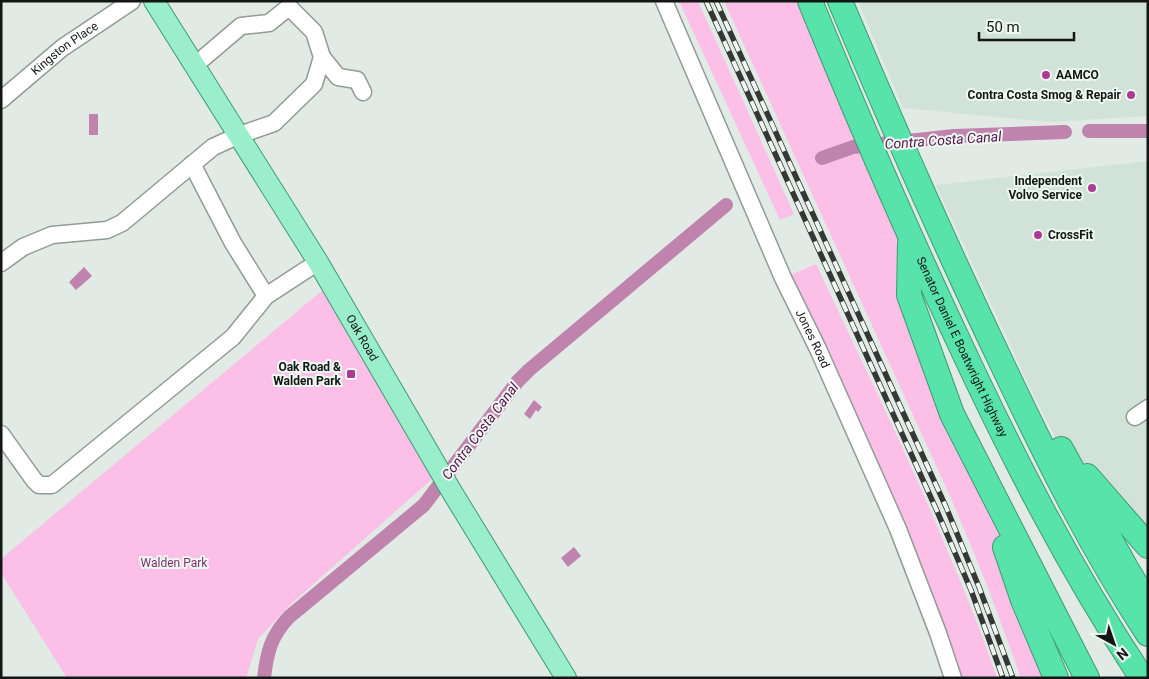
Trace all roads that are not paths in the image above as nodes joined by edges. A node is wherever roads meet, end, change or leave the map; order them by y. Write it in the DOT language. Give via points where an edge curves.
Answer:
graph roads {
  1 [pos="132,1"];
  2 [pos="154,1"];
  3 [pos="664,1"];
  4 [pos="796,1"];
  5 [pos="810,1"];
  6 [pos="840,1"];
  7 [pos="858,1"];
  8 [pos="287,4"];
  9 [pos="322,57"];
  10 [pos="194,66"];
  11 [pos="363,92"];
  12 [pos="1,100"];
  13 [pos="854,107"];
  14 [pos="896,113"];
  15 [pos="237,136"];
  16 [pos="192,164"];
  17 [pos="927,184"];
  18 [pos="910,238"];
  19 [pos="318,262"];
  20 [pos="1,263"];
  21 [pos="266,296"];
  22 [pos="1,434"];
  23 [pos="1057,441"];
  24 [pos="976,462"];
  25 [pos="1148,546"];
  26 [pos="1148,604"];
  27 [pos="1148,634"];
  28 [pos="566,678"];
  29 [pos="953,678"];
  30 [pos="1056,678"];
  31 [pos="1087,678"];
  32 [pos="1142,678"];
  1 -- 12 [label="street, Kingston Place" via="62,48"];
  2 -- 10 [label="main road, Oak Road"];
  3 -- 29 [label="street, Jones Road" via="783,278 898,529"];
  4 -- 13 [label="highway"];
  5 -- 13 [label="highway, Senator Daniel E Boatwright Highway"];
  6 -- 14 [label="highway"];
  7 -- 14 [label="highway"];
  8 -- 9 [label="street" via="314,32"];
  8 -- 10 [label="street" via="269,23 241,26"];
  9 -- 11 [label="street" via="338,77 357,80"];
  9 -- 15 [label="street" via="314,84 274,123"];
  10 -- 15 [label="main road, Oak Road"];
  13 -- 18 [label="highway, Senator Daniel E Boatwright Highway"];
  14 -- 17 [label="highway"];
  15 -- 16 [label="street" via="212,147"];
  15 -- 19 [label="main road, Oak Road"];
  16 -- 20 [label="street" via="122,223 108,230 52,235 23,247"];
  16 -- 21 [label="street"];
  17 -- 23 [label="highway"];
  17 -- 27 [label="highway" via="978,314 1069,500 1102,561"];
  18 -- 24 [label="highway" via="909,295 952,414"];
  18 -- 32 [label="highway, Senator Daniel E Boatwright Highway" via="1025,478 1078,575"];
  19 -- 21 [label="street"];
  19 -- 28 [label="main road, Oak Road" via="445,480"];
  21 -- 22 [label="street" via="233,337 52,485 39,485"];
  23 -- 25 [label="highway"];
  23 -- 26 [label="highway"];
  24 -- 30 [label="highway" via="1023,600"];
  24 -- 31 [label="highway"];
}
